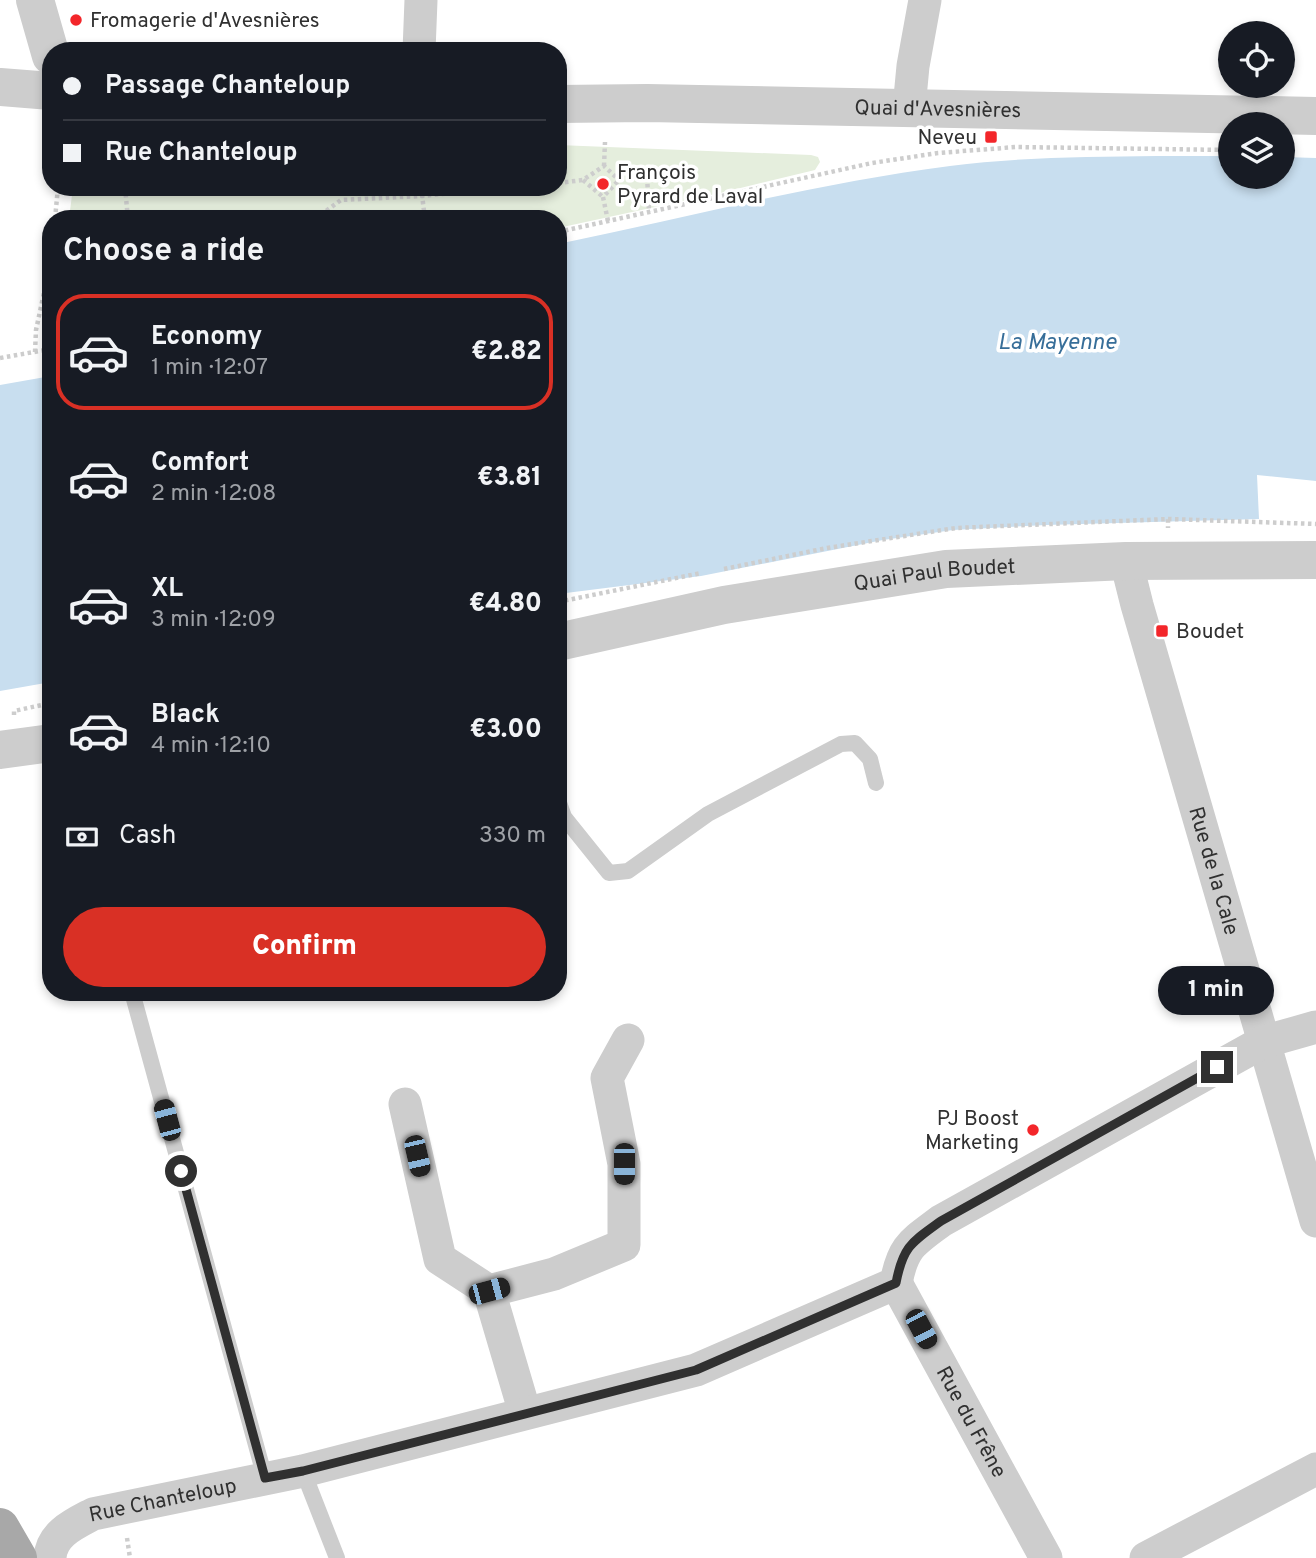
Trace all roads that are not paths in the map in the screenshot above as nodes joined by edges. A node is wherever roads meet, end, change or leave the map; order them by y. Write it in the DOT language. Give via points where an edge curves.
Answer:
graph roads {
  1 [pos="421,0"];
  2 [pos="925,0"];
  3 [pos="419,42"];
  4 [pos="0,87"];
  5 [pos="42,90"];
  6 [pos="567,104"];
  7 [pos="909,108"];
  8 [pos="1316,117"];
  9 [pos="1316,560"];
  10 [pos="1126,561"];
  11 [pos="567,640"];
  12 [pos="42,744"];
  13 [pos="0,750"];
  14 [pos="876,783"];
  15 [pos="567,821"];
  16 [pos="134,1001"];
  17 [pos="1316,1027"];
  18 [pos="628,1041"];
  19 [pos="1263,1042"];
  20 [pos="405,1104"];
  21 [pos="1316,1221"];
  22 [pos="896,1283"];
  23 [pos="489,1291"];
  24 [pos="525,1413"];
  25 [pos="1316,1469"];
  26 [pos="303,1471"];
  27 [pos="265,1478"];
  28 [pos="0,1527"];
  29 [pos="18,1558"];
  30 [pos="50,1558"];
  31 [pos="337,1558"];
  32 [pos="1046,1558"];
  33 [pos="1146,1558"];
  1 -- 3 [label="street"];
  2 -- 7 [label="street"];
  4 -- 5 [label="street"];
  6 -- 7 [label="street, Quai d'Avesnières"];
  7 -- 8 [label="street, Quai d'Avesnières"];
  9 -- 10 [label="street, Quai Paul Boudet"];
  10 -- 11 [label="street, Quai Paul Boudet" via="946,569 724,605"];
  10 -- 19 [label="street, Rue de la Cale"];
  12 -- 13 [label="street"];
  14 -- 15 [label="lane" via="870,759 855,743 841,744 708,814 628,871 609,873"];
  16 -- 27 [label="lane"];
  17 -- 19 [label="street"];
  18 -- 23 [label="street" via="607,1078 624,1164 624,1245 554,1274"];
  19 -- 21 [label="street, Rue de la Cale"];
  19 -- 22 [label="street" via="941,1221 911,1243 900,1262"];
  20 -- 23 [label="street" via="440,1259"];
  22 -- 24 [label="street, Rue Chanteloup" via="696,1370"];
  22 -- 32 [label="street, Rue du Frêne"];
  23 -- 24 [label="street"];
  24 -- 26 [label="street, Rue Chanteloup"];
  25 -- 33 [label="street"];
  26 -- 27 [label="street, Rue Chanteloup"];
  26 -- 31 [label="lane"];
  27 -- 30 [label="street, Rue Chanteloup" via="93,1514 65,1529 51,1548"];
  28 -- 29 [label="main road"];
}
